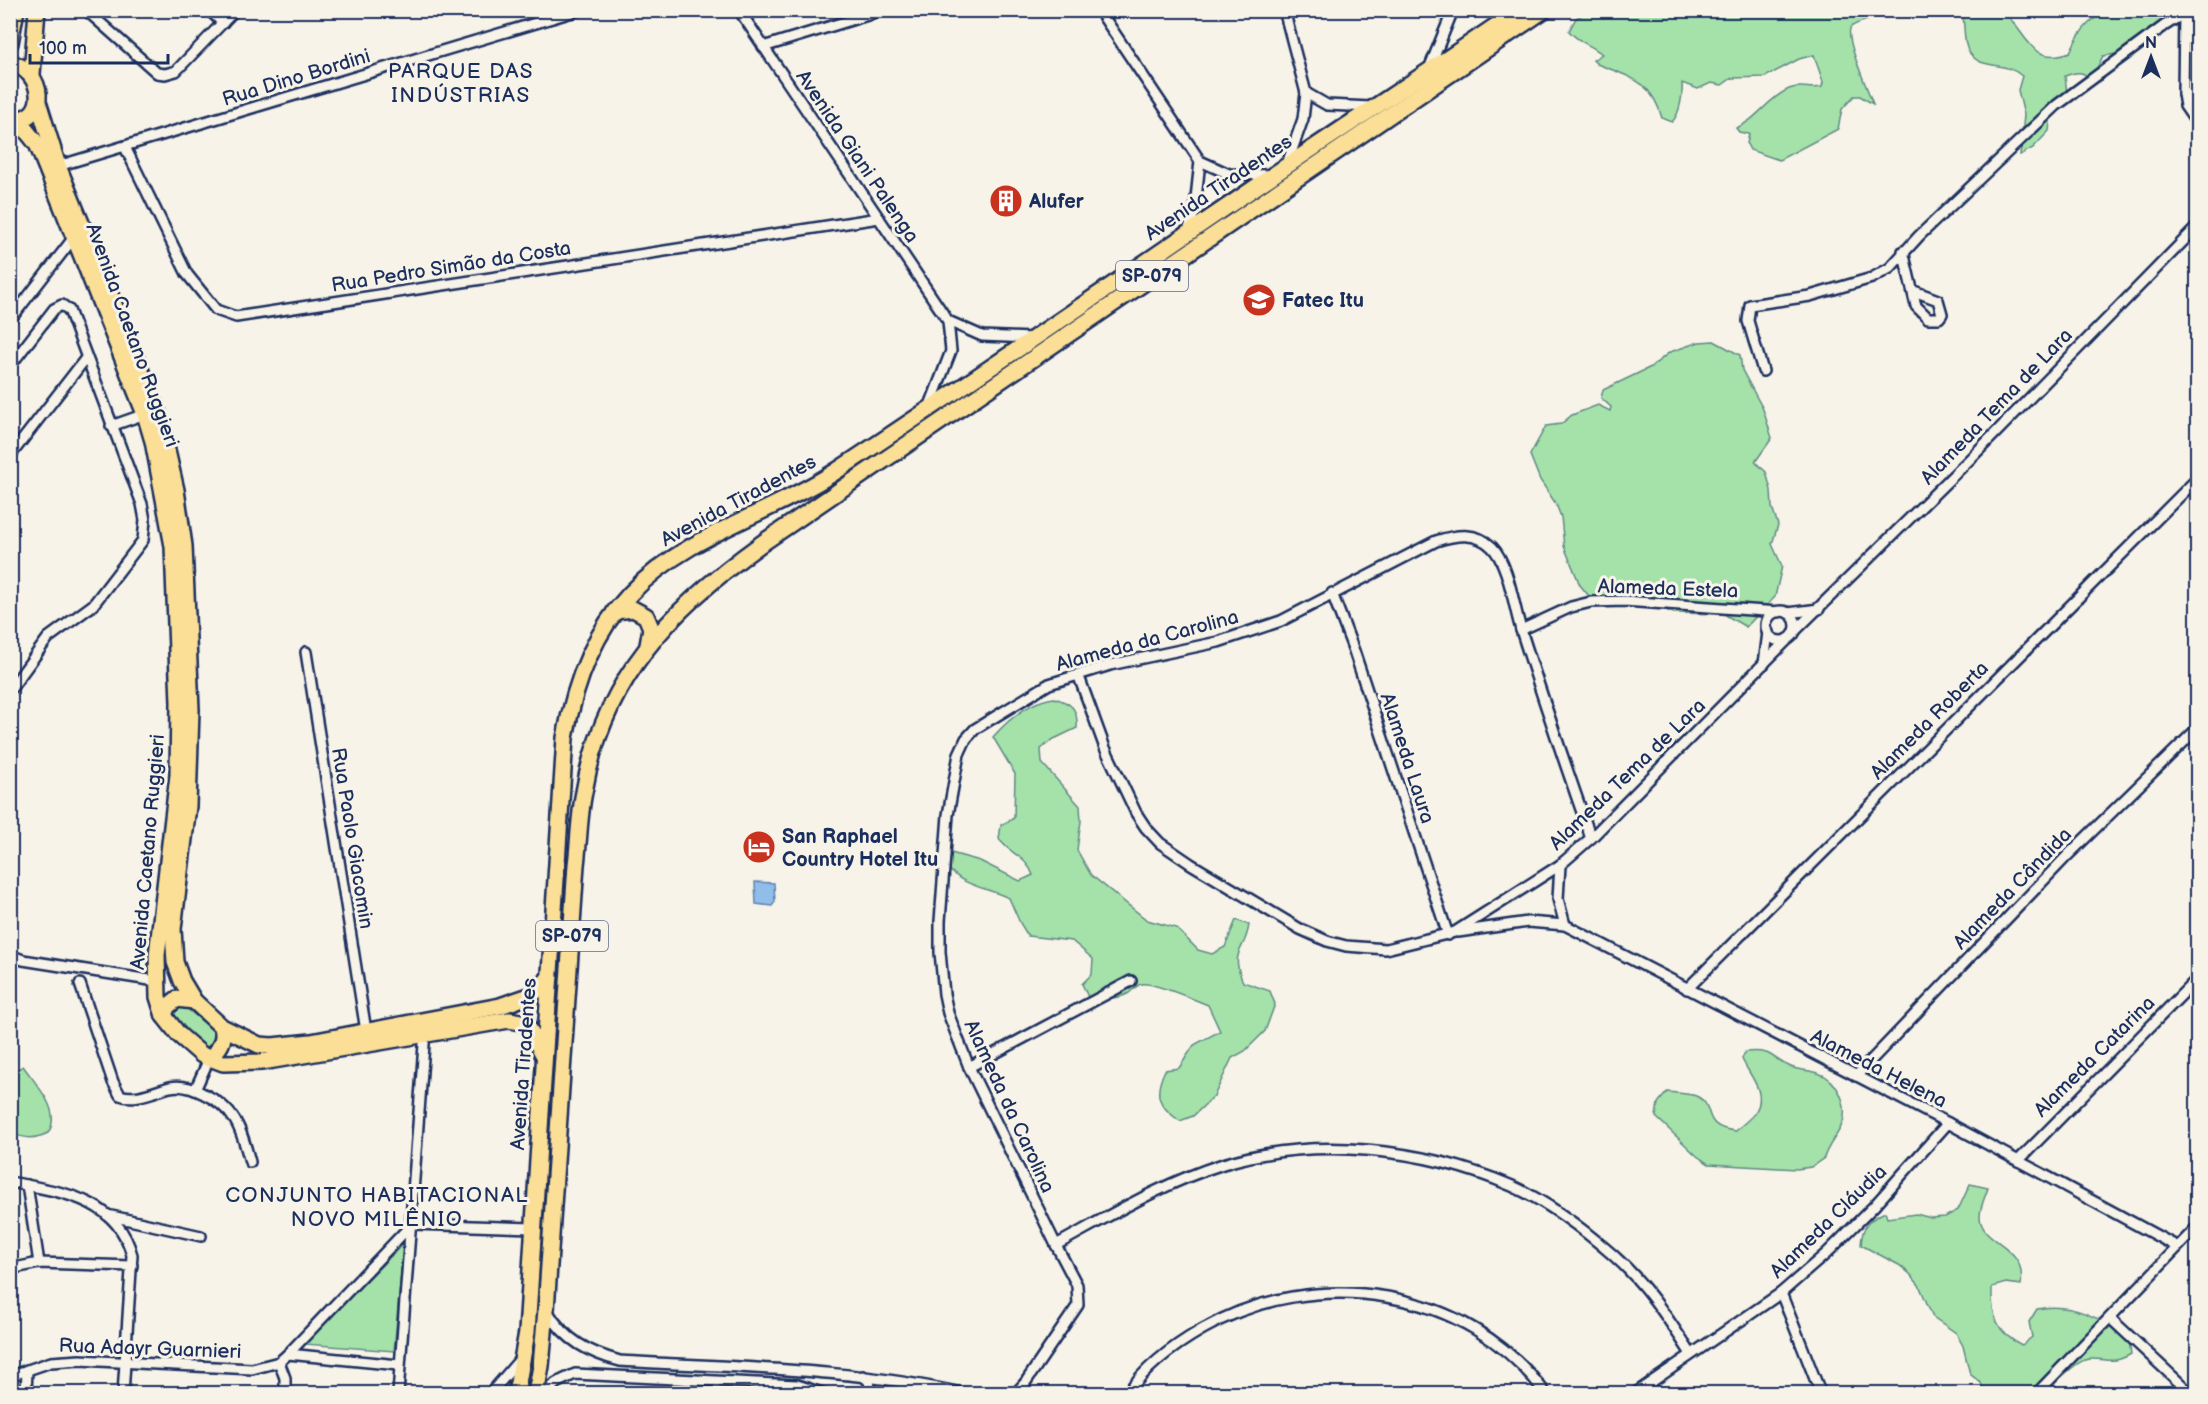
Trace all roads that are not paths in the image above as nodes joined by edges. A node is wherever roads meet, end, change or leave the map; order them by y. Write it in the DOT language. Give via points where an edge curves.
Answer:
graph roads {
  1 [pos="16,10"];
  2 [pos="36,10"];
  3 [pos="86,10"];
  4 [pos="209,10"];
  5 [pos="235,10"];
  6 [pos="579,10"];
  7 [pos="739,10"];
  8 [pos="884,10"];
  9 [pos="1099,10"];
  10 [pos="1284,10"];
  11 [pos="1453,10"];
  12 [pos="1544,10"];
  13 [pos="1513,11"];
  14 [pos="2184,12"];
  15 [pos="2198,13"];
  16 [pos="223,23"];
  17 [pos="10,43"];
  18 [pos="763,47"];
  19 [pos="10,63"];
  20 [pos="1427,72"];
  21 [pos="32,74"];
  22 [pos="1306,93"];
  23 [pos="2182,94"];
  24 [pos="2198,94"];
  25 [pos="39,105"];
  26 [pos="1374,107"];
  27 [pos="14,119"];
  28 [pos="2198,125"];
  29 [pos="125,147"];
  30 [pos="1200,161"];
  31 [pos="58,166"];
  32 [pos="1280,171"];
  33 [pos="879,218"];
  34 [pos="2198,226"];
  35 [pos="1187,234"];
  36 [pos="75,236"];
  37 [pos="1903,251"];
  38 [pos="1914,291"];
  39 [pos="10,320"];
  40 [pos="948,321"];
  41 [pos="1034,338"];
  42 [pos="86,358"];
  43 [pos="10,366"];
  44 [pos="1763,370"];
  45 [pos="928,409"];
  46 [pos="145,414"];
  47 [pos="111,426"];
  48 [pos="10,456"];
  49 [pos="2198,478"];
  50 [pos="1332,593"];
  51 [pos="1748,609"];
  52 [pos="1819,609"];
  53 [pos="615,611"];
  54 [pos="1783,612"];
  55 [pos="1767,628"];
  56 [pos="1521,630"];
  57 [pos="1795,631"];
  58 [pos="1787,640"];
  59 [pos="648,645"];
  60 [pos="306,651"];
  61 [pos="1764,664"];
  62 [pos="1078,674"];
  63 [pos="10,690"];
  64 [pos="2198,728"];
  65 [pos="1591,838"];
  66 [pos="1560,865"];
  67 [pos="1565,925"];
  68 [pos="1451,934"];
  69 [pos="10,955"];
  70 [pos="550,977"];
  71 [pos="2198,978"];
  72 [pos="156,981"];
  73 [pos="1131,981"];
  74 [pos="80,984"];
  75 [pos="1687,989"];
  76 [pos="532,995"];
  77 [pos="194,1001"];
  78 [pos="164,1017"];
  79 [pos="526,1023"];
  80 [pos="222,1027"];
  81 [pos="426,1027"];
  82 [pos="366,1031"];
  83 [pos="544,1056"];
  84 [pos="209,1059"];
  85 [pos="969,1067"];
  86 [pos="1856,1076"];
  87 [pos="195,1090"];
  88 [pos="1948,1123"];
  89 [pos="2018,1161"];
  90 [pos="250,1162"];
  91 [pos="10,1182"];
  92 [pos="27,1185"];
  93 [pos="107,1215"];
  94 [pos="412,1224"];
  95 [pos="2198,1226"];
  96 [pos="533,1228"];
  97 [pos="2189,1234"];
  98 [pos="201,1236"];
  99 [pos="2198,1242"];
  100 [pos="1056,1245"];
  101 [pos="2176,1246"];
  102 [pos="39,1263"];
  103 [pos="132,1266"];
  104 [pos="10,1269"];
  105 [pos="1781,1293"];
  106 [pos="546,1310"];
  107 [pos="2110,1318"];
  108 [pos="288,1354"];
  109 [pos="525,1354"];
  110 [pos="1691,1354"];
  111 [pos="612,1359"];
  112 [pos="124,1362"];
  113 [pos="279,1362"];
  114 [pos="399,1365"];
  115 [pos="27,1370"];
  116 [pos="830,1373"];
  117 [pos="611,1374"];
  118 [pos="10,1376"];
  119 [pos="863,1376"];
  120 [pos="1650,1384"];
  121 [pos="2184,1387"];
  122 [pos="825,1393"];
  123 [pos="26,1394"];
  124 [pos="123,1394"];
  125 [pos="285,1394"];
  126 [pos="398,1394"];
  127 [pos="490,1394"];
  128 [pos="516,1394"];
  129 [pos="536,1394"];
  130 [pos="546,1394"];
  131 [pos="871,1394"];
  132 [pos="966,1394"];
  133 [pos="1015,1394"];
  134 [pos="1127,1394"];
  135 [pos="1546,1394"];
  136 [pos="1634,1394"];
  137 [pos="1654,1394"];
  138 [pos="1821,1394"];
  139 [pos="2037,1394"];
  1 -- 17 [label="main road"];
  2 -- 21 [label="main road, Avenida Caetano Ruggieri"];
  3 -- 16 [label="street" via="157,73 165,74 176,70"];
  4 -- 16 [label="street"];
  5 -- 16 [label="street"];
  6 -- 29 [label="street, Rua Dino Bordini"];
  7 -- 18 [label="street, Avenida Giani Palenga"];
  8 -- 18 [label="street"];
  9 -- 30 [label="street"];
  10 -- 22 [label="street"];
  11 -- 20 [label="street"];
  12 -- 59 [label="main road, Avenida Tiradentes / SP-079" via="761,544 692,597"];
  13 -- 20 [label="main road, Avenida Tiradentes / SP-079"];
  14 -- 15 [label="street"];
  14 -- 23 [label="street"];
  14 -- 37 [label="street" via="2057,105"];
  18 -- 33 [label="street, Avenida Giani Palenga"];
  19 -- 21 [label="main road"];
  20 -- 26 [label="main road, Avenida Tiradentes / SP-079"];
  21 -- 25 [label="main road, Avenida Caetano Ruggieri"];
  22 -- 26 [label="street" via="1327,105"];
  22 -- 32 [label="street" via="1303,119"];
  23 -- 24 [label="street"];
  23 -- 28 [label="street"];
  25 -- 27 [label="main road" via="33,113"];
  25 -- 31 [label="main road, Avenida Caetano Ruggieri"];
  26 -- 32 [label="main road, Avenida Tiradentes / SP-079"];
  27 -- 36 [label="main road, Avenida Caetano Ruggieri" via="37,144"];
  29 -- 31 [label="street, Rua Dino Bordini"];
  29 -- 33 [label="street, Rua Pedro Simão da Costa" via="187,274 216,310 236,317"];
  30 -- 32 [label="street" via="1229,174"];
  30 -- 35 [label="street" via="1195,208"];
  31 -- 77 [label="main road, Avenida Caetano Ruggieri" via="159,416 176,490 190,633 191,758 173,948 182,981"];
  32 -- 35 [label="main road, Avenida Tiradentes / SP-079"];
  33 -- 40 [label="street, Avenida Giani Palenga"];
  34 -- 52 [label="street, Alameda Tema de Lara"];
  35 -- 41 [label="main road, Avenida Tiradentes / SP-079"];
  36 -- 39 [label="street"];
  36 -- 46 [label="main road, Avenida Caetano Ruggieri"];
  37 -- 38 [label="street"];
  37 -- 44 [label="street" via="1890,268 1850,285 1750,305 1748,321"];
  40 -- 41 [label="street" via="982,336"];
  40 -- 45 [label="street" via="951,351"];
  41 -- 45 [label="main road, Avenida Tiradentes / SP-079"];
  42 -- 43 [label="street" via="69,310 62,305 54,309"];
  42 -- 47 [label="street"];
  42 -- 48 [label="street"];
  45 -- 53 [label="main road, Avenida Tiradentes / SP-079" via="821,480 672,558"];
  46 -- 47 [label="street"];
  46 -- 72 [label="main road, Avenida Caetano Ruggieri" via="173,546 179,704 178,776"];
  47 -- 63 [label="street" via="142,504 142,540 93,605 48,638"];
  49 -- 75 [label="street, Alameda Roberta"];
  50 -- 56 [label="street, Alameda da Carolina" via="1436,541 1468,535 1482,539 1502,562"];
  50 -- 62 [label="street, Alameda da Carolina" via="1281,621 1218,642"];
  50 -- 68 [label="street, Alameda Laura"];
  51 -- 54 [label="street, Alameda Estela"];
  51 -- 55 [label="street, Alameda Estela"];
  51 -- 56 [label="street, Alameda Estela" via="1591,602"];
  52 -- 54 [label="street"];
  52 -- 57 [label="street, Alameda Tema de Lara"];
  53 -- 59 [label="main road" via="633,609 646,616 651,628"];
  53 -- 70 [label="main road, Avenida Tiradentes / SP-079" via="592,650 568,716"];
  54 -- 55 [label="street" via="1773,614"];
  54 -- 57 [label="street" via="1795,620"];
  55 -- 58 [label="street" via="1776,640"];
  55 -- 61 [label="street"];
  56 -- 65 [label="street, Alameda da Carolina"];
  57 -- 58 [label="street, Alameda Tema de Lara"];
  58 -- 61 [label="street, Alameda Tema de Lara"];
  59 -- 106 [label="main road, Avenida Tiradentes / SP-079" via="613,700 584,791"];
  60 -- 82 [label="street, Rua Paolo Giacomin"];
  61 -- 65 [label="street, Alameda Tema de Lara"];
  62 -- 68 [label="street, Alameda Tema de Lara" via="1104,748 1136,813 1160,843 1290,923 1346,946 1386,949"];
  62 -- 85 [label="street, Alameda da Carolina" via="1049,684 999,712 975,729 960,754 948,815 940,952 948,1013"];
  64 -- 86 [label="street, Alameda Cândida" via="2067,856"];
  65 -- 66 [label="street, Alameda Tema de Lara"];
  66 -- 67 [label="street" via="1558,899"];
  66 -- 68 [label="street, Alameda Tema de Lara"];
  67 -- 68 [label="street, Alameda Helena" via="1528,922"];
  67 -- 75 [label="street, Alameda Helena"];
  69 -- 72 [label="street"];
  70 -- 76 [label="main road, Avenida Caetano Ruggieri"];
  70 -- 83 [label="main road, Avenida Tiradentes / SP-079"];
  71 -- 89 [label="street, Alameda Catarina"];
  72 -- 78 [label="main road, Avenida Caetano Ruggieri"];
  73 -- 85 [label="street"];
  74 -- 87 [label="street" via="120,1095 132,1097 174,1086"];
  75 -- 86 [label="street, Alameda Helena"];
  76 -- 79 [label="main road" via="526,1006"];
  76 -- 81 [label="main road, Avenida Caetano Ruggieri"];
  77 -- 78 [label="main road" via="177,999 167,1007"];
  77 -- 80 [label="main road, Avenida Caetano Ruggieri"];
  78 -- 84 [label="main road, Avenida Caetano Ruggieri"];
  79 -- 81 [label="main road, Avenida Caetano Ruggieri" via="509,1020"];
  79 -- 83 [label="main road"];
  80 -- 82 [label="main road, Avenida Caetano Ruggieri" via="260,1045 272,1046"];
  80 -- 84 [label="main road" via="220,1047"];
  81 -- 82 [label="main road, Avenida Caetano Ruggieri"];
  81 -- 84 [label="main road, Avenida Caetano Ruggieri" via="242,1065"];
  81 -- 94 [label="street"];
  83 -- 96 [label="main road, Avenida Tiradentes / SP-079"];
  84 -- 87 [label="street"];
  85 -- 100 [label="street, Alameda da Carolina"];
  86 -- 88 [label="street, Alameda Helena"];
  87 -- 90 [label="street" via="221,1102 237,1122"];
  88 -- 89 [label="street, Alameda Helena"];
  88 -- 105 [label="street, Alameda Cláudia" via="1874,1206"];
  89 -- 101 [label="street, Alameda Helena"];
  91 -- 92 [label="street"];
  92 -- 93 [label="street" via="74,1195"];
  92 -- 102 [label="street"];
  93 -- 98 [label="street"];
  93 -- 103 [label="street" via="127,1237"];
  94 -- 96 [label="street"];
  94 -- 108 [label="street, Rua Adayr Guarnieri"];
  94 -- 114 [label="street"];
  95 -- 97 [label="street"];
  96 -- 109 [label="main road, Avenida Tiradentes / SP-079"];
  97 -- 99 [label="street"];
  97 -- 101 [label="street"];
  100 -- 110 [label="street" via="1155,1190 1226,1163 1301,1151 1391,1153 1477,1172 1514,1187 1563,1216 1614,1256 1659,1304"];
  100 -- 133 [label="street, Alameda da Carolina" via="1077,1285 1078,1305"];
  101 -- 107 [label="street"];
  102 -- 103 [label="street"];
  102 -- 104 [label="street"];
  103 -- 112 [label="street"];
  105 -- 110 [label="street, Alameda Cláudia"];
  105 -- 138 [label="street"];
  106 -- 111 [label="street" via="571,1341"];
  106 -- 129 [label="main road, Avenida Tiradentes / SP-079"];
  107 -- 121 [label="street"];
  107 -- 139 [label="street"];
  108 -- 113 [label="street, Rua Adayr Guarnieri"];
  108 -- 114 [label="street"];
  109 -- 127 [label="street"];
  109 -- 128 [label="main road, Avenida Tiradentes / SP-079"];
  110 -- 120 [label="street, Alameda Cláudia"];
  111 -- 116 [label="street"];
  111 -- 117 [label="street"];
  112 -- 113 [label="street, Rua Adayr Guarnieri" via="252,1369"];
  112 -- 115 [label="street, Rua Adayr Guarnieri" via="51,1362"];
  112 -- 124 [label="street"];
  113 -- 125 [label="street"];
  114 -- 126 [label="street"];
  115 -- 118 [label="street, Rua Adayr Guarnieri"];
  115 -- 123 [label="street"];
  116 -- 119 [label="street"];
  116 -- 122 [label="street"];
  117 -- 122 [label="street" via="797,1385"];
  117 -- 130 [label="street" via="575,1374 556,1383"];
  119 -- 131 [label="street"];
  119 -- 132 [label="street" via="910,1381"];
  120 -- 136 [label="street, Alameda Cláudia"];
  120 -- 137 [label="street"];
  134 -- 135 [label="street" via="1161,1357 1219,1320 1279,1298 1330,1292 1392,1296 1456,1319 1508,1353 1529,1371"];
}
